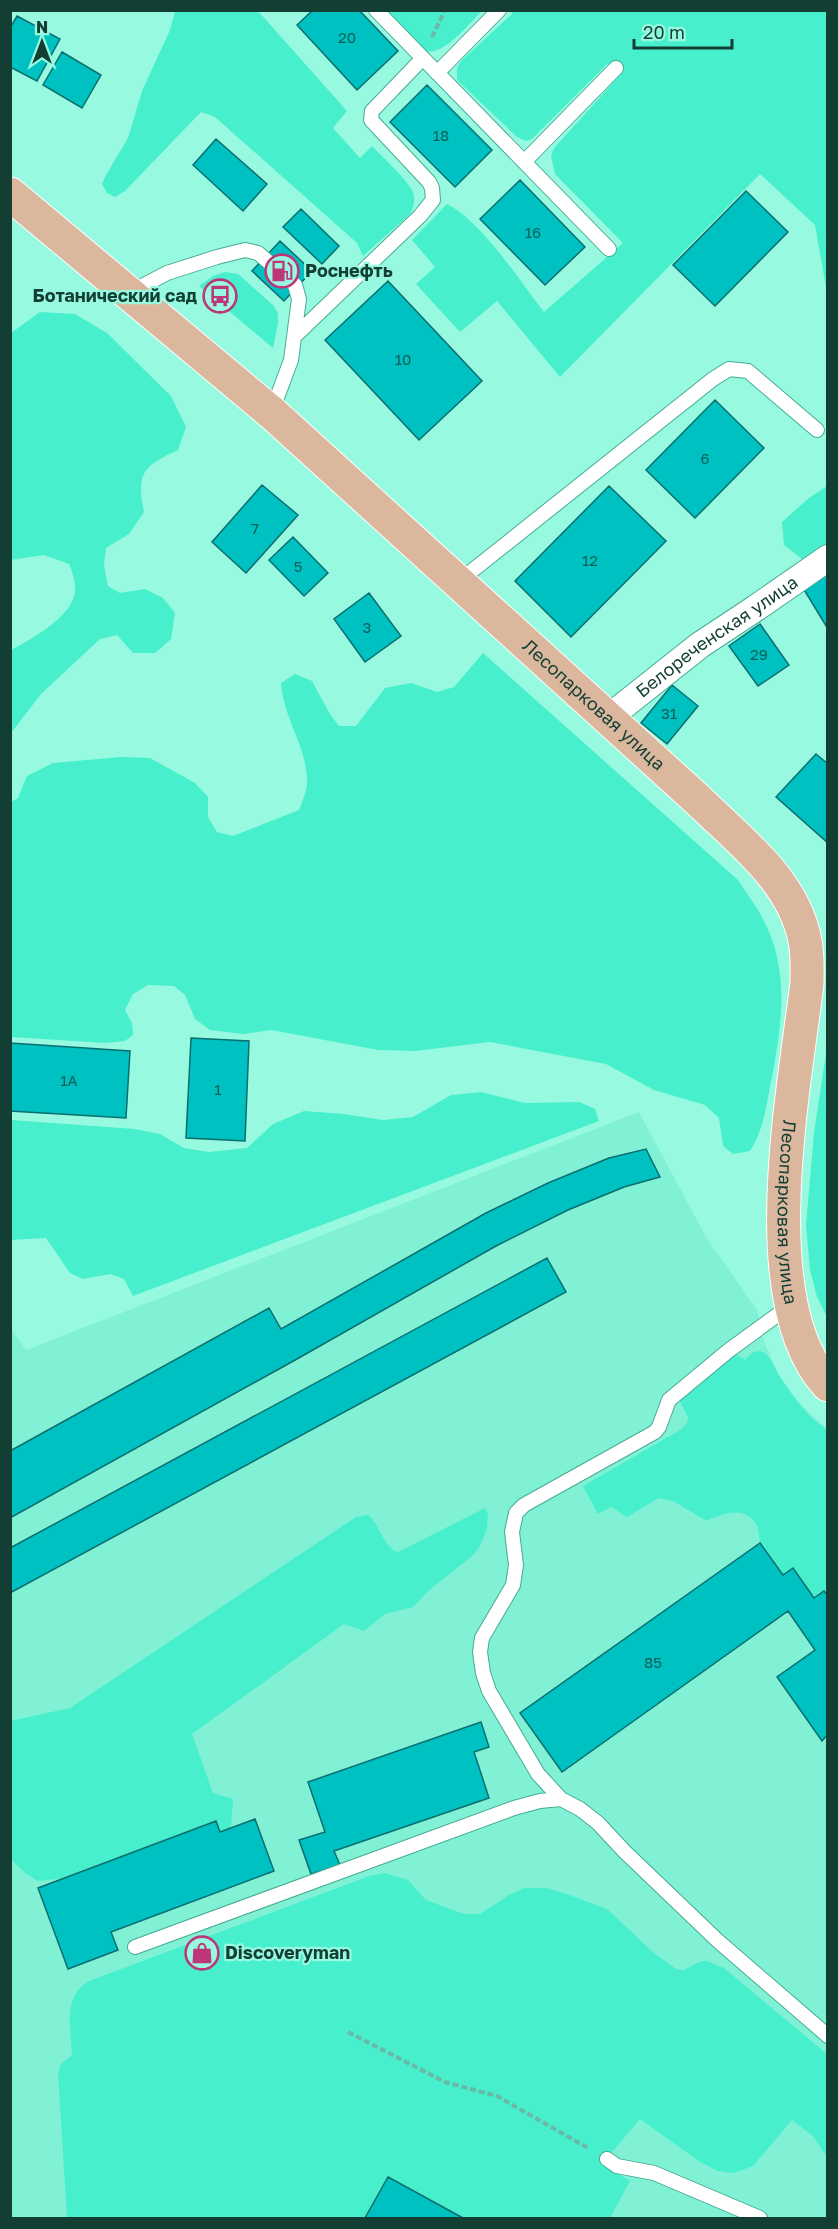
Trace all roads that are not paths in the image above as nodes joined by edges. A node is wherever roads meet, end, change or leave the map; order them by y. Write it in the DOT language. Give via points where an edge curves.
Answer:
graph roads {
  1 [pos="376,10"];
  2 [pos="499,10"];
  3 [pos="423,58"];
  4 [pos="616,68"];
  5 [pos="438,74"];
  6 [pos="524,162"];
  7 [pos="10,194"];
  8 [pos="609,249"];
  9 [pos="129,293"];
  10 [pos="295,336"];
  11 [pos="272,413"];
  12 [pos="817,430"];
  13 [pos="828,558"];
  14 [pos="459,582"];
  15 [pos="608,718"];
  16 [pos="791,1305"];
  17 [pos="828,1385"];
  18 [pos="561,1799"];
  19 [pos="135,1947"];
  20 [pos="828,2036"];
  21 [pos="607,2159"];
  22 [pos="760,2218"];
  1 -- 3 [label="lane"];
  2 -- 5 [label="lane"];
  3 -- 5 [label="lane"];
  3 -- 10 [label="lane" via="370,116 429,182 433,200"];
  4 -- 6 [label="lane"];
  5 -- 6 [label="lane"];
  6 -- 8 [label="lane"];
  7 -- 9 [label="main road, Лесопарковая улица"];
  9 -- 10 [label="lane" via="167,273 217,257 245,250 258,253 295,285 300,299"];
  9 -- 11 [label="main road, Лесопарковая улица"];
  10 -- 11 [label="lane" via="291,360"];
  11 -- 14 [label="main road, Лесопарковая улица"];
  12 -- 14 [label="lane" via="748,371 729,369"];
  13 -- 15 [label="street, Белореченская улица" via="700,645"];
  14 -- 15 [label="main road, Лесопарковая улица"];
  15 -- 16 [label="main road, Лесопарковая улица" via="767,868 782,885 800,922 807,983 783,1189"];
  16 -- 17 [label="main road, Лесопарковая улица" via="804,1347"];
  16 -- 18 [label="lane" via="669,1400 655,1432 516,1513 512,1532 516,1565 513,1585 482,1638 483,1673 489,1691 538,1774"];
  18 -- 19 [label="lane" via="514,1808"];
  18 -- 20 [label="lane" via="598,1823 718,1941"];
  21 -- 22 [label="lane" via="617,2166 654,2173"];
}
